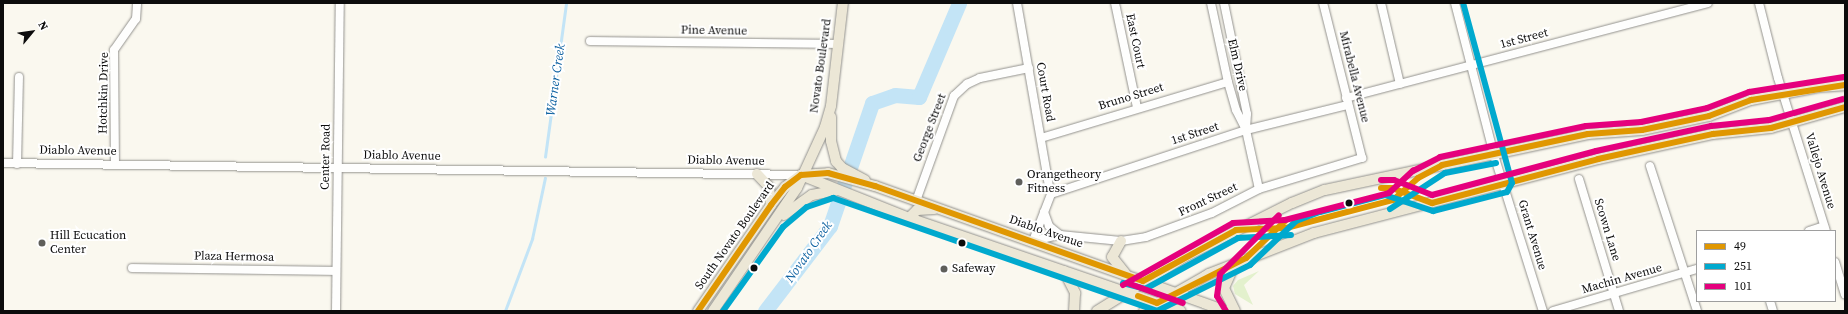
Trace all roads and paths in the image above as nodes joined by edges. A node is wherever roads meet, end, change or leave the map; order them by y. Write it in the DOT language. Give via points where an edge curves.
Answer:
graph roads {
  1 [pos="136,3"];
  2 [pos="340,3"];
  3 [pos="843,3"];
  4 [pos="1017,3"];
  5 [pos="1115,3"];
  6 [pos="1211,3"];
  7 [pos="1224,3"];
  8 [pos="1322,3"];
  9 [pos="1381,3"];
  10 [pos="1455,3"];
  11 [pos="1708,3"];
  12 [pos="1759,3"];
  13 [pos="590,41"];
  14 [pos="838,44"];
  15 [pos="1471,66"];
  16 [pos="1029,68"];
  17 [pos="19,77"];
  18 [pos="1228,82"];
  19 [pos="1400,84"];
  20 [pos="1845,85"];
  21 [pos="1783,94"];
  22 [pos="1347,102"];
  23 [pos="831,106"];
  24 [pos="1137,107"];
  25 [pos="1845,107"];
  26 [pos="1792,123"];
  27 [pos="1246,130"];
  28 [pos="1041,138"];
  29 [pos="1494,155"];
  30 [pos="1362,158"];
  31 [pos="3,163"];
  32 [pos="17,164"];
  33 [pos="115,165"];
  34 [pos="1650,166"];
  35 [pos="338,168"];
  36 [pos="840,172"];
  37 [pos="757,174"];
  38 [pos="801,175"];
  39 [pos="1579,179"];
  40 [pos="1504,185"];
  41 [pos="1259,189"];
  42 [pos="836,190"];
  43 [pos="1050,190"];
  44 [pos="916,201"];
  45 [pos="771,205"];
  46 [pos="939,209"];
  47 [pos="1044,212"];
  48 [pos="909,218"];
  49 [pos="1825,228"];
  50 [pos="770,229"];
  51 [pos="1814,230"];
  52 [pos="1060,235"];
  53 [pos="1033,241"];
  54 [pos="1121,241"];
  55 [pos="1246,258"];
  56 [pos="1027,259"];
  57 [pos="1836,265"];
  58 [pos="132,268"];
  59 [pos="1696,269"];
  60 [pos="1064,270"];
  61 [pos="336,271"];
  62 [pos="1685,273"];
  63 [pos="1127,275"];
  64 [pos="1144,281"];
  65 [pos="1127,292"];
  66 [pos="1174,293"];
  67 [pos="1614,294"];
  68 [pos="1845,295"];
  69 [pos="1157,303"];
  70 [pos="336,311"];
  71 [pos="698,311"];
  72 [pos="713,311"];
  73 [pos="1074,311"];
  74 [pos="1097,311"];
  75 [pos="1144,311"];
  76 [pos="1180,311"];
  77 [pos="1227,311"];
  78 [pos="1235,311"];
  79 [pos="1543,311"];
  80 [pos="1553,311"];
  81 [pos="1619,311"];
  82 [pos="1697,311"];
  1 -- 33 [label="street, Hotchkin Drive" via="136,19 114,50"];
  2 -- 35 [label="street, Center Road"];
  3 -- 14 [label="main road, Novato Boulevard"];
  4 -- 16 [label="street, Court Road"];
  5 -- 24 [label="street, East Court"];
  6 -- 18 [label="street, Elm Drive"];
  7 -- 27 [label="street, Elm Drive" via="1248,114"];
  8 -- 22 [label="street, Mirabella Avenue"];
  9 -- 19 [label="street"];
  10 -- 15 [label="street, Grant Avenue"];
  11 -- 15 [label="street, 1st Street"];
  12 -- 21 [label="street, Vallejo Avenue"];
  13 -- 14 [label="street, Pine Avenue"];
  14 -- 23 [label="main road, Novato Boulevard"];
  15 -- 19 [label="street, 1st Street"];
  15 -- 29 [label="street, Grant Avenue"];
  16 -- 28 [label="street, Court Road"];
  16 -- 44 [label="street, George Street" via="980,78 967,84 954,96"];
  17 -- 32 [label="street"];
  18 -- 24 [label="street, Bruno Street"];
  18 -- 27 [label="street, Elm Drive" via="1236,110"];
  19 -- 22 [label="street, 1st Street"];
  20 -- 21 [label="main road"];
  21 -- 26 [label="street, Vallejo Avenue"];
  21 -- 29 [label="main road" via="1751,100 1709,116 1642,130 1588,134"];
  22 -- 27 [label="street, 1st Street"];
  22 -- 30 [label="street, Mirabella Avenue"];
  23 -- 36 [label="main road" via="830,141"];
  23 -- 38 [label="main road, Novato Boulevard" via="817,144"];
  24 -- 28 [label="street, Bruno Street"];
  25 -- 26 [label="main road"];
  26 -- 40 [label="main road" via="1759,130 1713,134 1598,159"];
  26 -- 49 [label="street, Vallejo Avenue"];
  27 -- 41 [label="street, Elm Drive"];
  27 -- 43 [label="street, 1st Street"];
  28 -- 43 [label="street, Court Road"];
  29 -- 40 [label="street, Grant Avenue"];
  29 -- 64 [label="main road" via="1375,177 1308,196 1236,230"];
  30 -- 41 [label="street, Front Street"];
  31 -- 32 [label="street, Diablo Avenue"];
  32 -- 33 [label="street, Diablo Avenue"];
  33 -- 35 [label="street, Diablo Avenue"];
  34 -- 62 [label="street"];
  35 -- 37 [label="street, Diablo Avenue"];
  35 -- 61 [label="street, Center Road"];
  36 -- 38 [label="main road, Diablo Avenue"];
  36 -- 44 [label="main road, Diablo Avenue"];
  37 -- 38 [label="street, Diablo Avenue"];
  37 -- 45 [label="main road" via="769,187"];
  38 -- 42 [label="main road, Diablo Avenue"];
  38 -- 45 [label="main road, South Novato Boulevard" via="785,187"];
  38 -- 50 [label="main road, South Novato Boulevard" via="797,188"];
  39 -- 67 [label="street, Scown Lane"];
  40 -- 55 [label="main road" via="1314,233"];
  40 -- 79 [label="street, Grant Avenue"];
  41 -- 54 [label="street, Front Street" via="1175,228"];
  42 -- 48 [label="main road, Diablo Avenue"];
  42 -- 50 [label="main road" via="812,195 797,204"];
  43 -- 47 [label="street"];
  44 -- 46 [label="main road, Diablo Avenue"];
  45 -- 71 [label="main road, South Novato Boulevard"];
  46 -- 48 [label="main road" via="917,210"];
  46 -- 53 [label="main road, Diablo Avenue"];
  47 -- 52 [label="street" via="1049,226"];
  47 -- 53 [label="street"];
  48 -- 56 [label="main road, Diablo Avenue"];
  49 -- 51 [label="street"];
  50 -- 72 [label="main road, South Novato Boulevard"];
  52 -- 53 [label="street, Front Street"];
  52 -- 54 [label="street, Front Street"];
  53 -- 56 [label="main road"];
  53 -- 63 [label="main road, Diablo Avenue"];
  54 -- 63 [label="main road" via="1112,257"];
  55 -- 66 [label="main road"];
  55 -- 78 [label="main road" via="1232,270 1224,288"];
  56 -- 60 [label="main road, Diablo Avenue"];
  57 -- 68 [label="street"];
  58 -- 61 [label="street, Plaza Hermosa"];
  59 -- 62 [label="street, Machin Avenue"];
  60 -- 65 [label="main road, Diablo Avenue"];
  60 -- 73 [label="main road" via="1075,293"];
  61 -- 70 [label="street, Center Road"];
  62 -- 67 [label="street, Machin Avenue"];
  62 -- 82 [label="street"];
  63 -- 64 [label="main road, Diablo Avenue"];
  64 -- 65 [label="main road"];
  64 -- 66 [label="main road, Diablo Avenue"];
  65 -- 69 [label="main road, Diablo Avenue"];
  65 -- 74 [label="main road"];
  66 -- 69 [label="main road"];
  66 -- 77 [label="main road, Diablo Avenue"];
  67 -- 80 [label="street, Machin Avenue"];
  67 -- 81 [label="street, Scown Lane"];
  69 -- 75 [label="main road"];
  69 -- 76 [label="main road, Diablo Avenue"];
}
